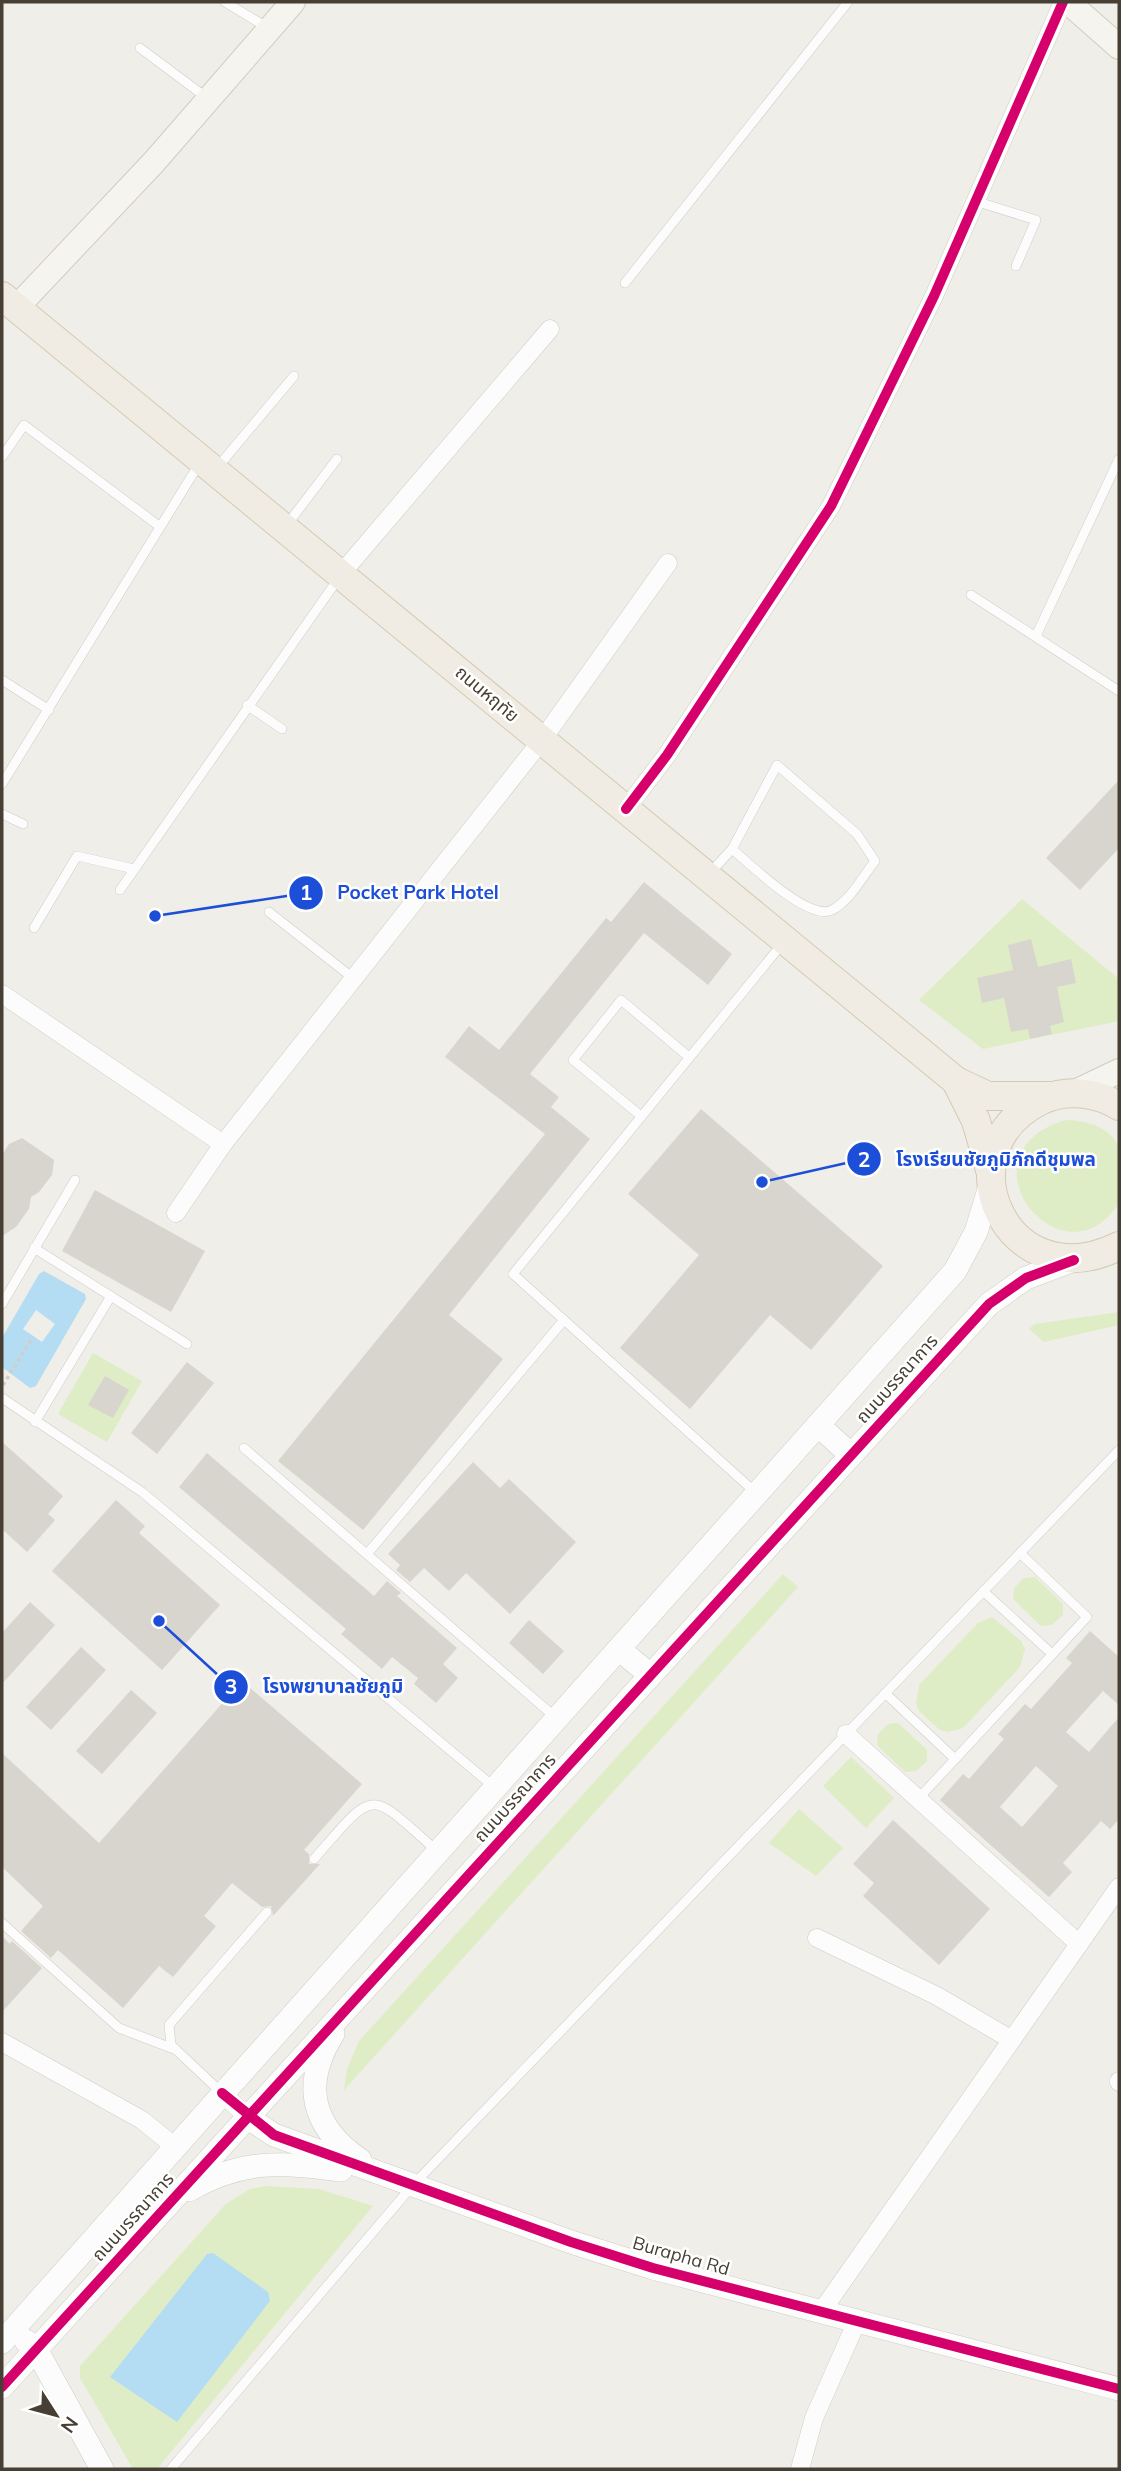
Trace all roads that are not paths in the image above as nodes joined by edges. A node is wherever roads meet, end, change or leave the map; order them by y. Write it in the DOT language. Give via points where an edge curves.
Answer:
graph roads {
  1 [pos="225,2"];
  2 [pos="293,2"];
  3 [pos="848,2"];
  4 [pos="1065,2"];
  5 [pos="270,29"];
  6 [pos="1119,47"];
  7 [pos="140,48"];
  8 [pos="208,99"];
  9 [pos="975,201"];
  10 [pos="1016,266"];
  11 [pos="2,281"];
  12 [pos="625,283"];
  13 [pos="7,309"];
  14 [pos="550,329"];
  15 [pos="294,376"];
  16 [pos="2,457"];
  17 [pos="337,459"];
  18 [pos="1119,459"];
  19 [pos="208,465"];
  20 [pos="159,526"];
  21 [pos="285,528"];
  22 [pos="668,563"];
  23 [pos="341,574"];
  24 [pos="971,595"];
  25 [pos="1036,636"];
  26 [pos="2,680"];
  27 [pos="1119,691"];
  28 [pos="247,705"];
  29 [pos="49,710"];
  30 [pos="282,729"];
  31 [pos="542,740"];
  32 [pos="2,784"];
  33 [pos="626,809"];
  34 [pos="2,814"];
  35 [pos="23,824"];
  36 [pos="732,849"];
  37 [pos="134,869"];
  38 [pos="707,877"];
  39 [pos="120,890"];
  40 [pos="269,912"];
  41 [pos="34,928"];
  42 [pos="785,940"];
  43 [pos="353,978"];
  44 [pos="2,994"];
  45 [pos="689,1057"];
  46 [pos="1119,1071"];
  47 [pos="956,1082"];
  48 [pos="1062,1095"];
  49 [pos="1119,1106"];
  50 [pos="641,1116"];
  51 [pos="223,1144"];
  52 [pos="991,1175"];
  53 [pos="75,1180"];
  54 [pos="176,1213"];
  55 [pos="34,1248"];
  56 [pos="1103,1255"];
  57 [pos="111,1296"];
  58 [pos="2,1304"];
  59 [pos="564,1320"];
  60 [pos="187,1344"];
  61 [pos="2,1398"];
  62 [pos="35,1422"];
  63 [pos="818,1425"];
  64 [pos="244,1448"];
  65 [pos="1119,1450"];
  66 [pos="851,1455"];
  67 [pos="757,1493"];
  68 [pos="1020,1553"];
  69 [pos="367,1554"];
  70 [pos="983,1591"];
  71 [pos="619,1649"];
  72 [pos="1052,1654"];
  73 [pos="650,1675"];
  74 [pos="885,1693"];
  75 [pos="556,1718"];
  76 [pos="846,1734"];
  77 [pos="955,1759"];
  78 [pos="495,1787"];
  79 [pos="916,1800"];
  80 [pos="438,1852"];
  81 [pos="314,1859"];
  82 [pos="1117,1896"];
  83 [pos="267,1912"];
  84 [pos="2,1923"];
  85 [pos="373,1924"];
  86 [pos="817,1938"];
  87 [pos="1079,1944"];
  88 [pos="401,1949"];
  89 [pos="356,1999"];
  90 [pos="1012,2040"];
  91 [pos="2,2042"];
  92 [pos="176,2050"];
  93 [pos="222,2094"];
  94 [pos="247,2116"];
  95 [pos="174,2146"];
  96 [pos="383,2175"];
  97 [pos="413,2185"];
  98 [pos="173,2199"];
  99 [pos="821,2312"];
  100 [pos="857,2321"];
  101 [pos="8,2336"];
  102 [pos="36,2349"];
  103 [pos="2,2387"];
  104 [pos="1119,2389"];
  105 [pos="102,2469"];
  106 [pos="171,2469"];
  107 [pos="800,2469"];
  1 -- 5 [label="lane"];
  2 -- 5 [label="main road"];
  3 -- 12 [label="lane"];
  4 -- 6 [label="main road"];
  4 -- 9 [label="street"];
  5 -- 8 [label="main road"];
  7 -- 8 [label="lane"];
  8 -- 13 [label="main road"];
  9 -- 10 [label="lane" via="1036,220"];
  9 -- 33 [label="street" via="831,506 667,755"];
  11 -- 13 [label="main road"];
  13 -- 19 [label="main road, ถนนหฤทัย"];
  14 -- 23 [label="street"];
  15 -- 19 [label="lane"];
  16 -- 20 [label="lane" via="24,425"];
  17 -- 21 [label="lane"];
  18 -- 25 [label="lane"];
  19 -- 20 [label="lane"];
  19 -- 21 [label="main road, ถนนหฤทัย"];
  20 -- 29 [label="lane"];
  21 -- 23 [label="main road, ถนนหฤทัย"];
  22 -- 31 [label="street"];
  23 -- 28 [label="lane"];
  23 -- 31 [label="main road, ถนนหฤทัย"];
  24 -- 25 [label="lane"];
  25 -- 27 [label="lane"];
  26 -- 29 [label="lane"];
  28 -- 30 [label="lane"];
  28 -- 37 [label="lane"];
  29 -- 32 [label="lane"];
  31 -- 33 [label="main road, ถนนหฤทัย"];
  31 -- 43 [label="street"];
  33 -- 38 [label="main road, ถนนหฤทัย"];
  34 -- 35 [label="lane"];
  36 -- 36 [label="lane" via="816,912 838,907 875,861 857,834 777,765"];
  36 -- 38 [label="lane"];
  37 -- 39 [label="lane"];
  37 -- 41 [label="lane" via="77,856"];
  38 -- 42 [label="main road, ถนนหฤทัย"];
  40 -- 43 [label="lane"];
  42 -- 45 [label="lane"];
  42 -- 47 [label="main road, ถนนหฤทัย"];
  43 -- 51 [label="street"];
  44 -- 51 [label="street"];
  45 -- 50 [label="lane"];
  45 -- 50 [label="lane" via="621,1000 573,1060"];
  46 -- 48 [label="main road"];
  47 -- 48 [label="main road, ถนนหฤทัย" via="988,1096"];
  47 -- 52 [label="main road, ถนนหฤทัย" via="976,1121"];
  48 -- 49 [label="main road, ถนนหฤทัย" via="1097,1096"];
  48 -- 52 [label="main road" via="1029,1107 1011,1122 997,1145"];
  50 -- 59 [label="lane" via="513,1274"];
  51 -- 54 [label="street"];
  52 -- 56 [label="main road, ถนนหฤทัย" via="993,1198 1004,1223 1023,1242 1047,1255"];
  52 -- 63 [label="street, ถนนบรรณาการ" via="976,1232 955,1271"];
  53 -- 55 [label="lane"];
  55 -- 57 [label="lane"];
  55 -- 58 [label="lane"];
  56 -- 66 [label="street, ถนนบรรณาการ" via="1026,1278 989,1304"];
  57 -- 60 [label="lane"];
  57 -- 62 [label="lane"];
  59 -- 67 [label="lane"];
  59 -- 69 [label="lane"];
  61 -- 62 [label="lane"];
  62 -- 78 [label="lane" via="142,1492"];
  63 -- 66 [label="street"];
  63 -- 67 [label="street, ถนนบรรณาการ"];
  64 -- 69 [label="lane"];
  65 -- 68 [label="lane"];
  66 -- 73 [label="street, ถนนบรรณาการ"];
  67 -- 71 [label="street, ถนนบรรณาการ"];
  68 -- 70 [label="lane"];
  68 -- 72 [label="lane" via="1087,1617"];
  69 -- 75 [label="lane"];
  70 -- 72 [label="lane"];
  70 -- 74 [label="lane"];
  71 -- 73 [label="street"];
  71 -- 75 [label="street, ถนนบรรณาการ"];
  72 -- 77 [label="lane"];
  73 -- 88 [label="street, ถนนบรรณาการ"];
  74 -- 76 [label="lane"];
  74 -- 77 [label="lane"];
  75 -- 78 [label="street, ถนนบรรณาการ"];
  76 -- 79 [label="street"];
  76 -- 97 [label="lane"];
  77 -- 79 [label="lane"];
  78 -- 80 [label="street, ถนนบรรณาการ"];
  79 -- 87 [label="street"];
  80 -- 81 [label="lane" via="390,1809 376,1803 360,1807"];
  80 -- 85 [label="street, ถนนบรรณาการ"];
  82 -- 87 [label="street"];
  83 -- 92 [label="lane" via="172,2018 167,2032"];
  84 -- 92 [label="lane" via="119,2028"];
  85 -- 88 [label="street"];
  85 -- 93 [label="street, ถนนบรรณาการ"];
  86 -- 90 [label="street" via="937,1996"];
  87 -- 90 [label="street"];
  88 -- 89 [label="street, ถนนบรรณาการ"];
  89 -- 94 [label="street, ถนนบรรณาการ"];
  89 -- 96 [label="street" via="326,2045 315,2090 318,2114 343,2148"];
  90 -- 99 [label="street"];
  91 -- 95 [label="street" via="142,2120"];
  92 -- 93 [label="lane"];
  93 -- 94 [label="street"];
  93 -- 95 [label="street, ถนนบรรณาการ"];
  94 -- 96 [label="street, Burapha Rd" via="274,2135"];
  94 -- 98 [label="street, ถนนบรรณาการ"];
  95 -- 101 [label="street, ถนนบรรณาการ"];
  96 -- 97 [label="street, Burapha Rd"];
  96 -- 98 [label="street" via="260,2164 213,2176"];
  97 -- 99 [label="street, Burapha Rd" via="630,2260"];
  97 -- 106 [label="lane"];
  98 -- 102 [label="street, ถนนบรรณาการ"];
  99 -- 100 [label="street, Burapha Rd"];
  100 -- 104 [label="street, Burapha Rd"];
  100 -- 107 [label="street" via="814,2418"];
  101 -- 102 [label="street"];
  102 -- 103 [label="street, ถนนบรรณาการ"];
  102 -- 105 [label="street"];
}
